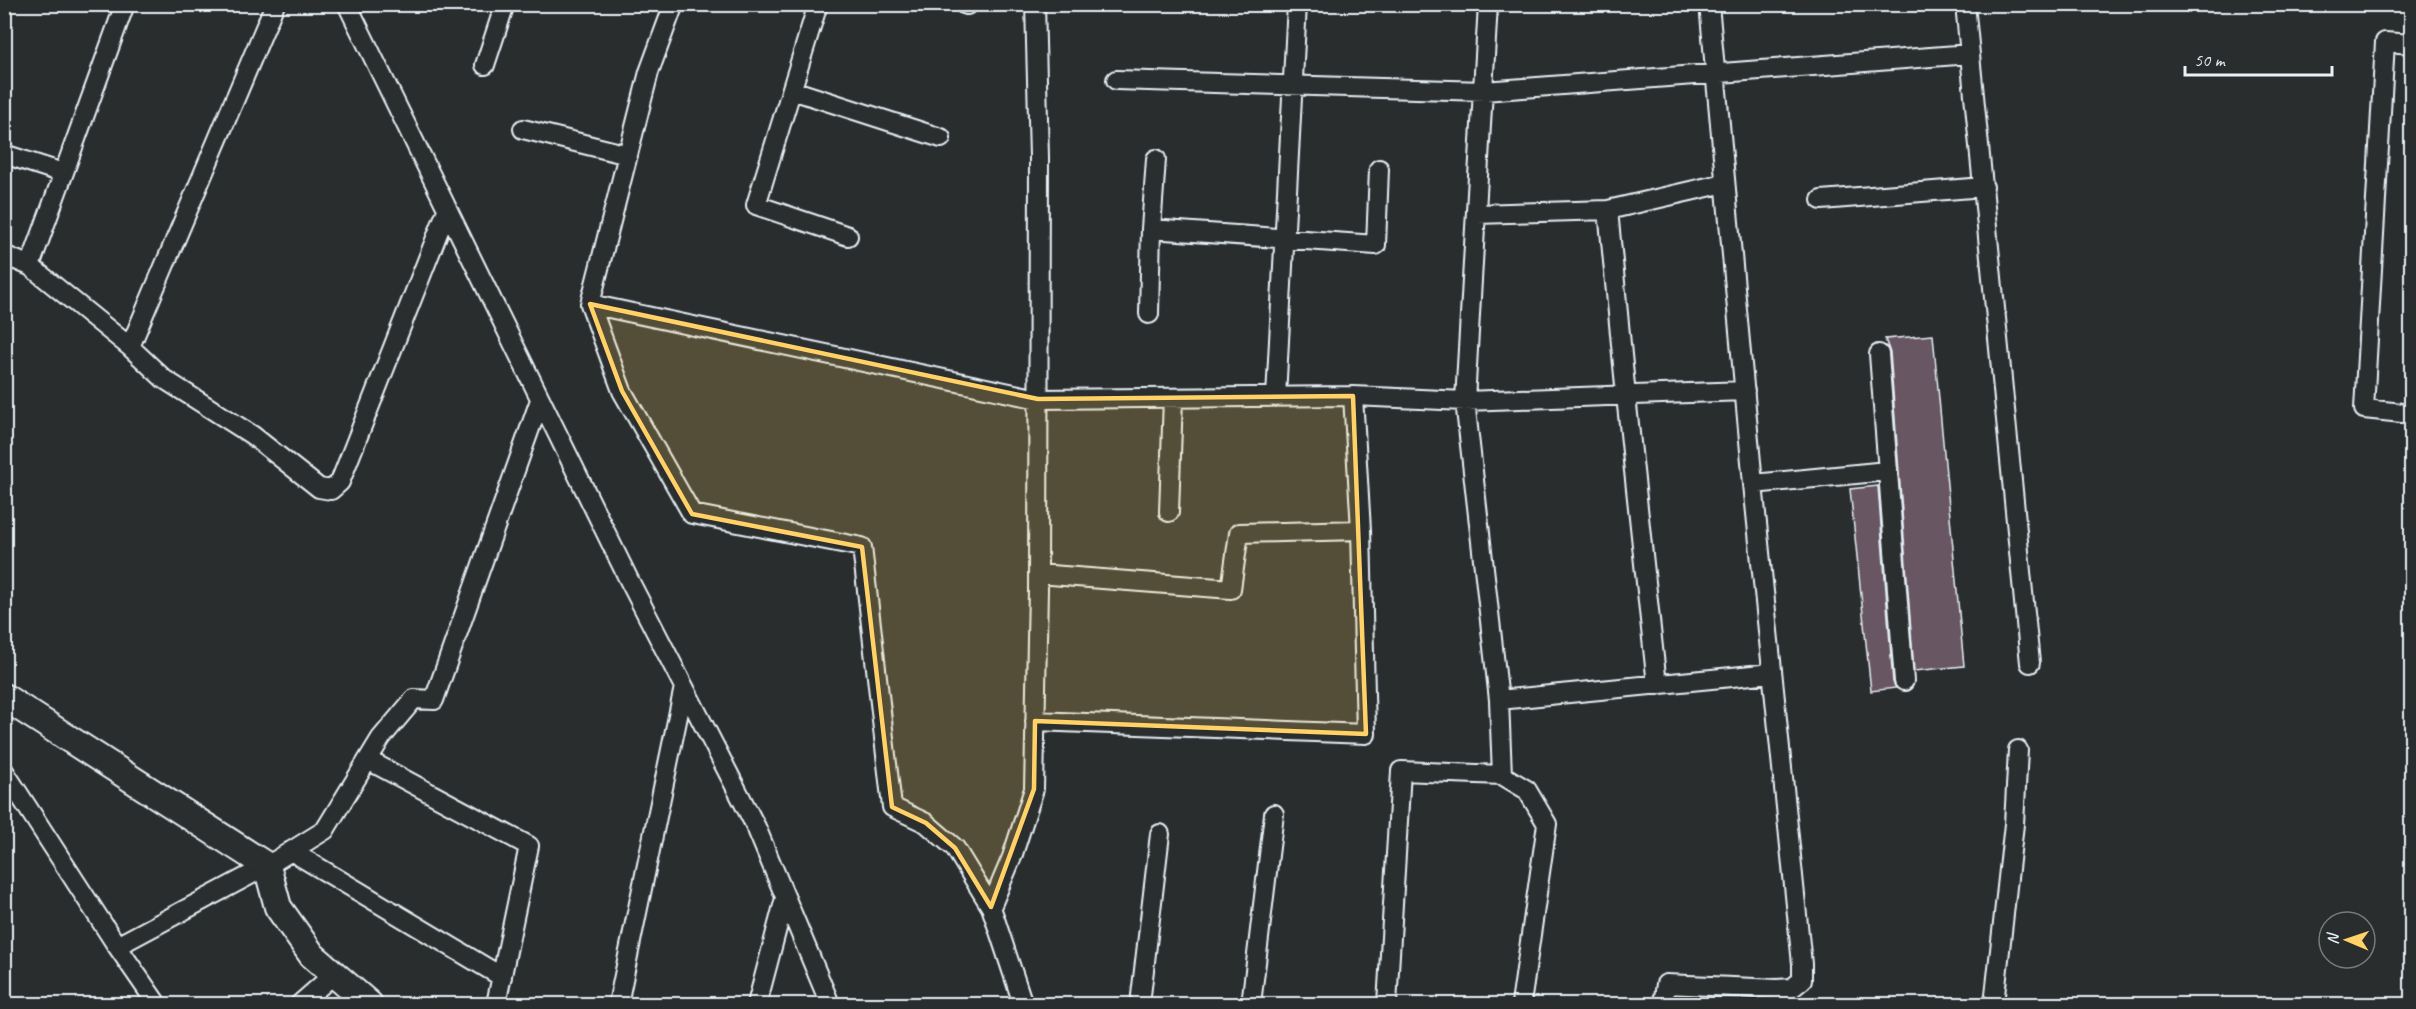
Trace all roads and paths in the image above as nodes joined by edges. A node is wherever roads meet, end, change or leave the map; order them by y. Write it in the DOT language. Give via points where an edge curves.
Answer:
graph roads {
  1 [pos="124,4"];
  2 [pos="275,4"];
  3 [pos="346,4"];
  4 [pos="505,4"];
  5 [pos="674,4"];
  6 [pos="818,4"];
  7 [pos="1035,4"];
  8 [pos="1297,4"];
  9 [pos="1488,4"];
  10 [pos="1709,4"];
  11 [pos="1965,4"];
  12 [pos="2412,44"];
  13 [pos="1970,54"];
  14 [pos="485,65"];
  15 [pos="1715,73"];
  16 [pos="1116,80"];
  17 [pos="1293,84"];
  18 [pos="792,90"];
  19 [pos="1484,91"];
  20 [pos="523,129"];
  21 [pos="941,138"];
  22 [pos="4,154"];
  23 [pos="628,155"];
  24 [pos="1156,159"];
  25 [pos="1379,169"];
  26 [pos="63,173"];
  27 [pos="1725,183"];
  28 [pos="1984,187"];
  29 [pos="1821,200"];
  30 [pos="447,210"];
  31 [pos="1608,210"];
  32 [pos="1477,214"];
  33 [pos="1151,229"];
  34 [pos="848,236"];
  35 [pos="1284,238"];
  36 [pos="4,255"];
  37 [pos="30,266"];
  38 [pos="590,304"];
  39 [pos="1149,314"];
  40 [pos="130,347"];
  41 [pos="1879,354"];
  42 [pos="1745,391"];
  43 [pos="1353,396"];
  44 [pos="1626,396"];
  45 [pos="1276,397"];
  46 [pos="1173,398"];
  47 [pos="540,399"];
  48 [pos="1038,399"];
  49 [pos="1465,401"];
  50 [pos="2412,414"];
  51 [pos="1887,471"];
  52 [pos="1754,484"];
  53 [pos="1169,512"];
  54 [pos="1361,530"];
  55 [pos="1038,574"];
  56 [pos="2030,663"];
  57 [pos="1772,673"];
  58 [pos="1904,681"];
  59 [pos="1657,685"];
  60 [pos="684,687"];
  61 [pos="4,697"];
  62 [pos="1499,700"];
  63 [pos="1035,721"];
  64 [pos="2018,750"];
  65 [pos="368,760"];
  66 [pos="4,771"];
  67 [pos="1502,774"];
  68 [pos="1274,814"];
  69 [pos="1160,834"];
  70 [pos="291,851"];
  71 [pos="267,866"];
  72 [pos="785,897"];
  73 [pos="991,907"];
  74 [pos="117,946"];
  75 [pos="334,974"];
  76 [pos="501,977"];
  77 [pos="157,1005"];
  78 [pos="300,1005"];
  79 [pos="369,1005"];
  80 [pos="496,1005"];
  81 [pos="618,1005"];
  82 [pos="757,1005"];
  83 [pos="830,1005"];
  84 [pos="1023,1005"];
  85 [pos="1140,1005"];
  86 [pos="1251,1005"];
  87 [pos="1387,1005"];
  88 [pos="1521,1005"];
  89 [pos="1663,1005"];
  90 [pos="1994,1005"];
  1 -- 26 [label="street"];
  2 -- 40 [label="street"];
  3 -- 30 [label="street"];
  4 -- 14 [label="street"];
  5 -- 23 [label="street" via="649,72"];
  6 -- 18 [label="street"];
  7 -- 48 [label="street"];
  8 -- 17 [label="street"];
  9 -- 19 [label="street"];
  10 -- 15 [label="street"];
  11 -- 13 [label="street"];
  12 -- 50 [label="street" via="2385,42 2364,409"];
  13 -- 15 [label="street"];
  13 -- 28 [label="street"];
  15 -- 19 [label="street"];
  15 -- 27 [label="street"];
  16 -- 17 [label="street"];
  17 -- 19 [label="street"];
  17 -- 35 [label="street"];
  18 -- 21 [label="street"];
  18 -- 34 [label="street" via="756,205"];
  19 -- 32 [label="street"];
  20 -- 23 [label="street"];
  22 -- 26 [label="street"];
  23 -- 38 [label="street"];
  24 -- 33 [label="street"];
  25 -- 35 [label="street" via="1376,245"];
  26 -- 37 [label="street"];
  27 -- 31 [label="street"];
  27 -- 42 [label="street"];
  28 -- 29 [label="street"];
  28 -- 56 [label="street"];
  30 -- 40 [label="street" via="340,482 331,490 319,488 252,435 164,379"];
  30 -- 47 [label="street"];
  31 -- 32 [label="street"];
  31 -- 44 [label="street"];
  32 -- 49 [label="street"];
  33 -- 35 [label="street"];
  33 -- 39 [label="street"];
  35 -- 45 [label="street"];
  36 -- 37 [label="street"];
  37 -- 40 [label="street"];
  38 -- 48 [label="street"];
  38 -- 73 [label="street" via="622,391 692,513 862,547 892,807 926,823 955,848"];
  41 -- 51 [label="street"];
  42 -- 44 [label="street"];
  42 -- 52 [label="street"];
  43 -- 45 [label="street"];
  43 -- 49 [label="street"];
  43 -- 54 [label="street"];
  44 -- 49 [label="street"];
  44 -- 59 [label="street"];
  45 -- 46 [label="street"];
  46 -- 48 [label="street"];
  46 -- 53 [label="street"];
  47 -- 60 [label="street"];
  47 -- 65 [label="street" via="434,700 414,699"];
  48 -- 55 [label="street"];
  49 -- 62 [label="street"];
  51 -- 52 [label="street"];
  51 -- 58 [label="street"];
  52 -- 57 [label="street"];
  54 -- 55 [label="street" via="1239,533 1231,589"];
  54 -- 63 [label="street" via="1366,734"];
  55 -- 63 [label="street"];
  57 -- 59 [label="street"];
  57 -- 89 [label="street" via="1802,980 1792,988 1777,989 1666,984"];
  59 -- 62 [label="street"];
  60 -- 72 [label="street" via="756,827"];
  60 -- 81 [label="street"];
  61 -- 71 [label="street"];
  62 -- 67 [label="street"];
  63 -- 73 [label="street" via="1034,789"];
  64 -- 90 [label="street"];
  65 -- 70 [label="street" via="325,830"];
  65 -- 76 [label="street" via="529,846"];
  66 -- 74 [label="street"];
  67 -- 87 [label="street" via="1401,771"];
  67 -- 88 [label="street" via="1527,790 1547,824"];
  68 -- 86 [label="street"];
  69 -- 85 [label="street"];
  70 -- 71 [label="street"];
  70 -- 76 [label="street"];
  71 -- 74 [label="street"];
  71 -- 75 [label="street" via="278,907 312,954"];
  72 -- 82 [label="street"];
  72 -- 83 [label="street"];
  73 -- 84 [label="street"];
  74 -- 77 [label="street"];
  75 -- 78 [label="street"];
  75 -- 79 [label="street"];
  76 -- 80 [label="street"];
}
